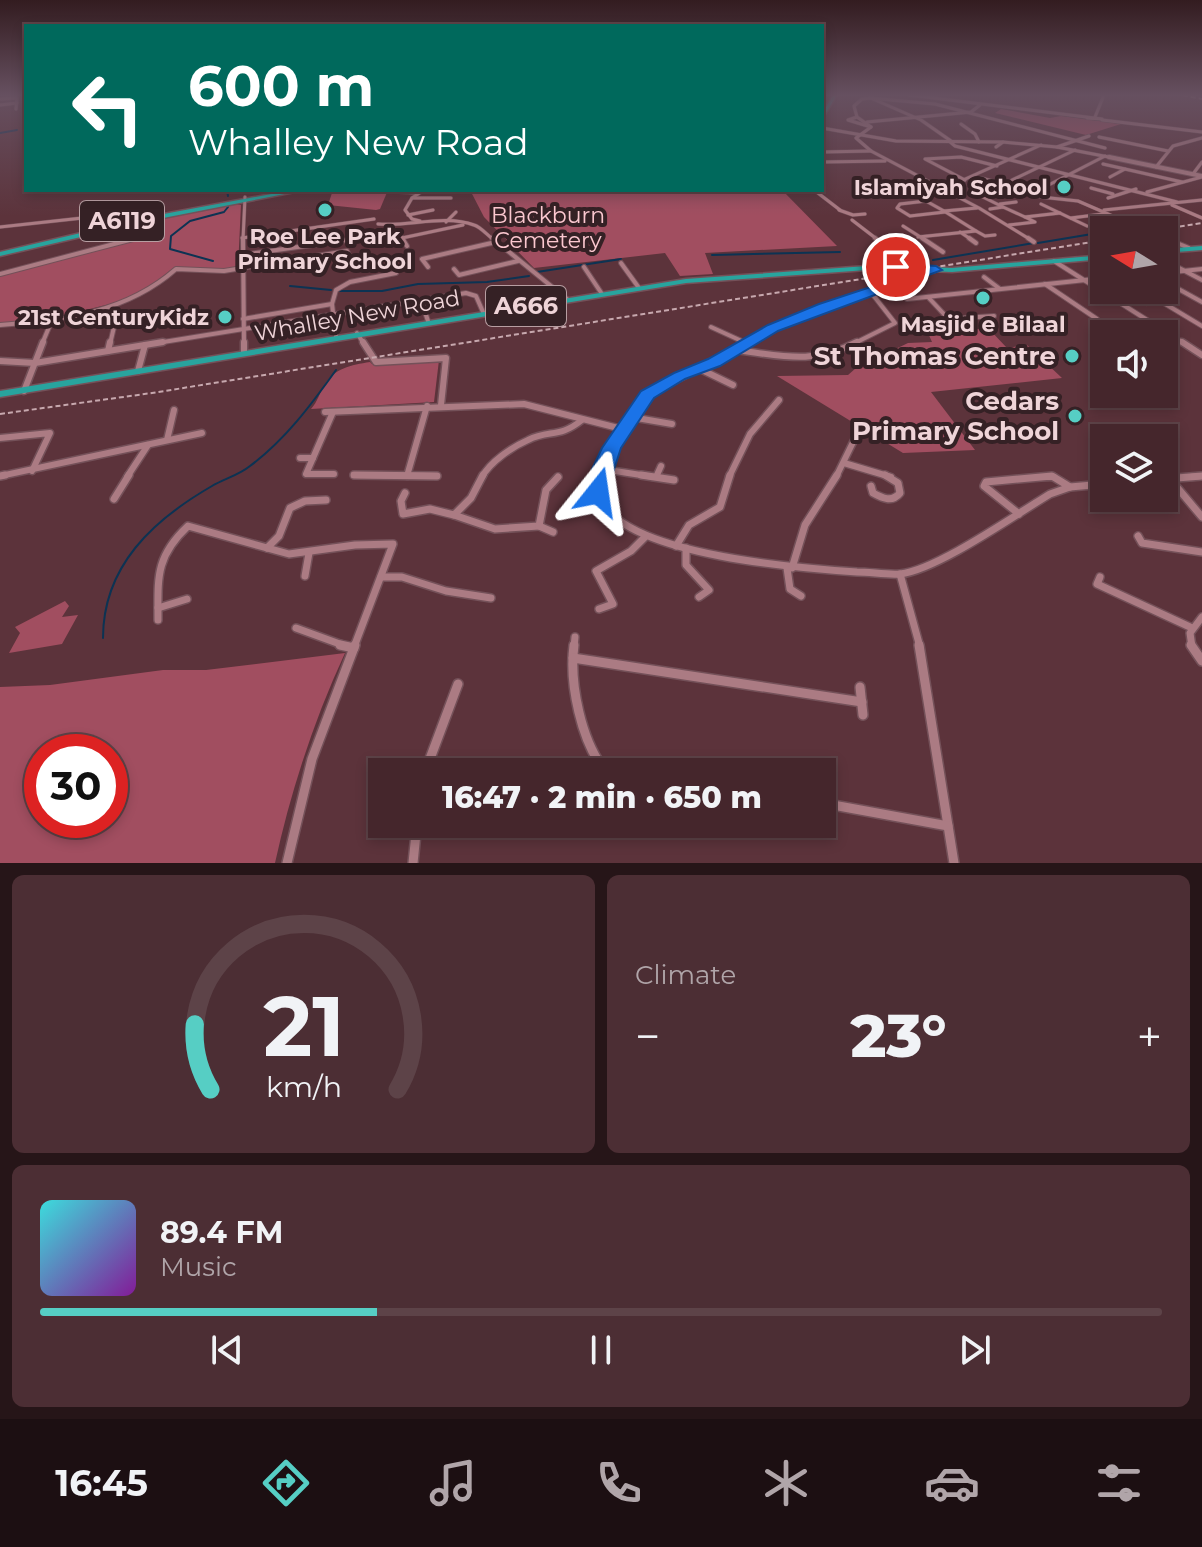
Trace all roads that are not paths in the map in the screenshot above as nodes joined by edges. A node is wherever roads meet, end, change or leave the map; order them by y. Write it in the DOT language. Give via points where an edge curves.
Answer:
graph roads {
  1 [pos="856,135"];
  2 [pos="942,135"];
  3 [pos="976,135"];
  4 [pos="1005,135"];
  5 [pos="1052,135"];
  6 [pos="859,136"];
  7 [pos="1089,136"];
  8 [pos="1099,137"];
  9 [pos="1202,138"];
  10 [pos="950,141"];
  11 [pos="1074,141"];
  12 [pos="979,142"];
  13 [pos="1004,142"];
  14 [pos="1041,145"];
  15 [pos="996,147"];
  16 [pos="1057,147"];
  17 [pos="1105,148"];
  18 [pos="1075,150"];
  19 [pos="871,151"];
  20 [pos="1168,151"];
  21 [pos="824,152"];
  22 [pos="1105,156"];
  23 [pos="1012,159"];
  24 [pos="888,161"];
  25 [pos="824,162"];
  26 [pos="1202,162"];
  27 [pos="1103,164"];
  28 [pos="997,166"];
  29 [pos="1041,166"];
  30 [pos="1156,167"];
  31 [pos="1125,169"];
  32 [pos="1072,174"];
  33 [pos="1193,174"];
  34 [pos="1110,177"];
  35 [pos="1202,177"];
  36 [pos="981,178"];
  37 [pos="965,180"];
  38 [pos="1012,180"];
  39 [pos="996,182"];
  40 [pos="1182,182"];
  41 [pos="1008,185"];
  42 [pos="1091,188"];
  43 [pos="943,189"];
  44 [pos="1136,189"];
  45 [pos="276,192"];
  46 [pos="288,192"];
  47 [pos="398,192"];
  48 [pos="816,192"];
  49 [pos="1147,192"];
  50 [pos="418,193"];
  51 [pos="1113,194"];
  52 [pos="245,198"];
  53 [pos="412,198"];
  54 [pos="451,198"];
  55 [pos="1108,198"];
  56 [pos="1016,202"];
  57 [pos="1177,202"];
  58 [pos="1202,202"];
  59 [pos="1169,203"];
  60 [pos="997,204"];
  61 [pos="1041,204"];
  62 [pos="1003,207"];
  63 [pos="979,208"];
  64 [pos="990,209"];
  65 [pos="433,210"];
  66 [pos="1101,211"];
  67 [pos="456,212"];
  68 [pos="944,212"];
  69 [pos="1060,213"];
  70 [pos="1107,213"];
  71 [pos="865,214"];
  72 [pos="138,215"];
  73 [pos="408,215"];
  74 [pos="1114,216"];
  75 [pos="1025,217"];
  76 [pos="153,218"];
  77 [pos="1071,218"];
  78 [pos="1202,218"];
  79 [pos="852,220"];
  80 [pos="420,221"];
  81 [pos="446,222"];
  82 [pos="1035,222"];
  83 [pos="466,223"];
  84 [pos="1009,225"];
  85 [pos="903,226"];
  86 [pos="1042,226"];
  87 [pos="1087,226"];
  88 [pos="0,227"];
  89 [pos="976,231"];
  90 [pos="960,232"];
  91 [pos="995,235"];
  92 [pos="378,236"];
  93 [pos="918,237"];
  94 [pos="242,238"];
  95 [pos="496,242"];
  96 [pos="1034,242"];
  97 [pos="976,243"];
  98 [pos="1178,244"];
  99 [pos="407,246"];
  100 [pos="1189,248"];
  101 [pos="1202,248"];
  102 [pos="1178,249"];
  103 [pos="0,252"];
  104 [pos="943,252"];
  105 [pos="242,255"];
  106 [pos="1090,258"];
  107 [pos="518,261"];
  108 [pos="1054,261"];
  109 [pos="621,263"];
  110 [pos="354,267"];
  111 [pos="428,267"];
  112 [pos="584,267"];
  113 [pos="1178,267"];
  114 [pos="241,268"];
  115 [pos="912,268"];
  116 [pos="454,269"];
  117 [pos="1202,269"];
  118 [pos="936,270"];
  119 [pos="1185,271"];
  120 [pos="1178,272"];
  121 [pos="396,273"];
  122 [pos="0,274"];
  123 [pos="984,277"];
  124 [pos="1090,280"];
  125 [pos="1202,280"];
  126 [pos="1083,281"];
  127 [pos="1045,284"];
  128 [pos="639,288"];
  129 [pos="1000,289"];
  130 [pos="1178,289"];
  131 [pos="870,291"];
  132 [pos="602,294"];
  133 [pos="928,297"];
  134 [pos="567,299"];
  135 [pos="907,299"];
  136 [pos="421,300"];
  137 [pos="1202,302"];
  138 [pos="332,304"];
  139 [pos="1165,304"];
  140 [pos="483,312"];
  141 [pos="333,314"];
  142 [pos="994,316"];
  143 [pos="243,319"];
  144 [pos="948,319"];
  145 [pos="1097,319"];
  146 [pos="52,320"];
  147 [pos="428,321"];
  148 [pos="0,325"];
  149 [pos="1202,326"];
  150 [pos="114,327"];
  151 [pos="711,327"];
  152 [pos="956,327"];
  153 [pos="244,329"];
  154 [pos="357,333"];
  155 [pos="336,337"];
  156 [pos="746,343"];
  157 [pos="145,345"];
  158 [pos="735,349"];
  159 [pos="108,351"];
  160 [pos="244,352"];
  161 [pos="1202,354"];
  162 [pos="0,361"];
  163 [pos="35,363"];
  164 [pos="698,368"];
  165 [pos="138,371"];
  166 [pos="733,385"];
  167 [pos="24,391"];
  168 [pos="0,394"];
  169 [pos="779,400"];
  170 [pos="441,405"];
  171 [pos="427,406"];
  172 [pos="174,410"];
  173 [pos="325,412"];
  174 [pos="333,412"];
  175 [pos="631,417"];
  176 [pos="582,420"];
  177 [pos="672,424"];
  178 [pos="622,429"];
  179 [pos="859,430"];
  180 [pos="202,433"];
  181 [pos="0,438"];
  182 [pos="167,440"];
  183 [pos="148,445"];
  184 [pos="300,458"];
  185 [pos="313,458"];
  186 [pos="844,463"];
  187 [pos="661,466"];
  188 [pos="602,469"];
  189 [pos="32,471"];
  190 [pos="334,474"];
  191 [pos="354,475"];
  192 [pos="0,476"];
  193 [pos="407,476"];
  194 [pos="437,476"];
  195 [pos="1202,476"];
  196 [pos="558,477"];
  197 [pos="656,477"];
  198 [pos="1178,478"];
  199 [pos="674,480"];
  200 [pos="1090,485"];
  201 [pos="871,486"];
  202 [pos="1070,487"];
  203 [pos="1178,491"];
  204 [pos="405,493"];
  205 [pos="114,499"];
  206 [pos="326,500"];
  207 [pos="1019,514"];
  208 [pos="454,515"];
  209 [pos="1202,517"];
  210 [pos="539,526"];
  211 [pos="553,532"];
  212 [pos="646,536"];
  213 [pos="1138,536"];
  214 [pos="676,546"];
  215 [pos="267,548"];
  216 [pos="686,548"];
  217 [pos="1202,552"];
  218 [pos="309,553"];
  219 [pos="790,568"];
  220 [pos="900,574"];
  221 [pos="305,576"];
  222 [pos="381,577"];
  223 [pos="1100,577"];
  224 [pos="801,596"];
  225 [pos="699,597"];
  226 [pos="491,598"];
  227 [pos="187,599"];
  228 [pos="158,608"];
  229 [pos="599,609"];
  230 [pos="1202,617"];
  231 [pos="158,620"];
  232 [pos="1190,627"];
  233 [pos="296,628"];
  234 [pos="575,637"];
  235 [pos="354,648"];
  236 [pos="573,658"];
  237 [pos="1202,661"];
  238 [pos="458,684"];
  239 [pos="860,687"];
  240 [pos="862,702"];
  241 [pos="863,715"];
  242 [pos="430,758"];
  243 [pos="594,758"];
  244 [pos="836,806"];
  245 [pos="948,826"];
  246 [pos="416,838"];
  247 [pos="287,863"];
  248 [pos="413,863"];
  249 [pos="954,863"];
  1 -- 6 [label="street"];
  2 -- 10 [label="street"];
  3 -- 12 [label="street"];
  4 -- 13 [label="street"];
  5 -- 11 [label="street"];
  6 -- 10 [label="street"];
  6 -- 19 [label="street"];
  7 -- 11 [label="street"];
  8 -- 20 [label="street"];
  9 -- 20 [label="street"];
  10 -- 12 [label="street"];
  10 -- 23 [label="street"];
  11 -- 16 [label="street"];
  11 -- 17 [label="street"];
  12 -- 13 [label="street"];
  13 -- 14 [label="street"];
  13 -- 15 [label="street"];
  14 -- 16 [label="street"];
  14 -- 23 [label="street"];
  16 -- 18 [label="street"];
  18 -- 22 [label="street"];
  18 -- 29 [label="street"];
  19 -- 21 [label="street"];
  19 -- 24 [label="street"];
  20 -- 30 [label="street"];
  22 -- 30 [label="street"];
  22 -- 32 [label="street"];
  23 -- 28 [label="street"];
  23 -- 29 [label="street"];
  24 -- 25 [label="street"];
  24 -- 43 [label="street"];
  26 -- 33 [label="street"];
  27 -- 31 [label="street"];
  28 -- 37 [label="street"];
  28 -- 37 [label="street" via="961,157 925,159"];
  29 -- 32 [label="street"];
  29 -- 38 [label="street"];
  30 -- 33 [label="street"];
  31 -- 34 [label="street"];
  31 -- 40 [label="street"];
  32 -- 44 [label="street"];
  32 -- 66 [label="street" via="1033,193"];
  33 -- 35 [label="street"];
  35 -- 40 [label="street"];
  36 -- 39 [label="street"];
  37 -- 43 [label="street"];
  39 -- 41 [label="street"];
  39 -- 60 [label="street" via="971,191"];
  40 -- 49 [label="street"];
  42 -- 51 [label="street"];
  43 -- 63 [label="street"];
  44 -- 49 [label="street"];
  44 -- 51 [label="street"];
  45 -- 52 [label="highway, A6119"];
  46 -- 52 [label="highway, A6119"];
  47 -- 50 [label="street"];
  48 -- 71 [label="street" via="839,210"];
  49 -- 57 [label="street"];
  50 -- 53 [label="street"];
  51 -- 55 [label="street"];
  52 -- 76 [label="highway, A6119"];
  52 -- 94 [label="street"];
  52 -- 103 [label="highway, A6119" via="138,217"];
  53 -- 54 [label="street"];
  53 -- 73 [label="street" via="405,210"];
  56 -- 60 [label="street"];
  57 -- 58 [label="street"];
  57 -- 59 [label="street"];
  59 -- 66 [label="street"];
  59 -- 78 [label="street"];
  60 -- 62 [label="street"];
  61 -- 69 [label="street"];
  62 -- 64 [label="street"];
  62 -- 75 [label="street"];
  63 -- 68 [label="street"];
  63 -- 84 [label="street"];
  65 -- 73 [label="street"];
  66 -- 70 [label="street"];
  67 -- 81 [label="street"];
  68 -- 68 [label="street" via="926,201 897,208 910,216"];
  68 -- 89 [label="street"];
  69 -- 75 [label="street"];
  69 -- 77 [label="street"];
  70 -- 74 [label="street"];
  70 -- 77 [label="street"];
  72 -- 88 [label="street"];
  73 -- 80 [label="street"];
  75 -- 82 [label="street"];
  76 -- 103 [label="highway, A6119"];
  76 -- 122 [label="street" via="153,231 143,237"];
  77 -- 87 [label="street"];
  79 -- 115 [label="street"];
  80 -- 81 [label="street"];
  80 -- 94 [label="street"];
  81 -- 83 [label="street"];
  82 -- 84 [label="street"];
  82 -- 86 [label="street"];
  83 -- 95 [label="street"];
  83 -- 99 [label="street" via="402,238"];
  84 -- 96 [label="street"];
  85 -- 93 [label="street"];
  89 -- 90 [label="street"];
  89 -- 91 [label="street"];
  90 -- 93 [label="street"];
  90 -- 97 [label="street"];
  92 -- 105 [label="street"];
  93 -- 104 [label="street"];
  94 -- 105 [label="street"];
  95 -- 107 [label="street"];
  95 -- 111 [label="street" via="422,259"];
  98 -- 100 [label="street"];
  100 -- 101 [label="highway"];
  100 -- 102 [label="highway"];
  105 -- 114 [label="street"];
  106 -- 108 [label="highway, Whalley New Road / A666"];
  107 -- 116 [label="street" via="459,275"];
  107 -- 134 [label="street"];
  108 -- 118 [label="highway, Whalley New Road / A666"];
  108 -- 126 [label="street"];
  109 -- 128 [label="street"];
  110 -- 114 [label="street" via="347,251"];
  112 -- 132 [label="street"];
  113 -- 119 [label="street"];
  114 -- 143 [label="street"];
  114 -- 146 [label="street" via="176,269 139,296"];
  115 -- 118 [label="highway, Whalley New Road / A666"];
  115 -- 128 [label="highway, Whalley New Road / A666" via="733,276"];
  117 -- 119 [label="street"];
  118 -- 131 [label="street"];
  119 -- 120 [label="street"];
  119 -- 125 [label="street"];
  121 -- 138 [label="street" via="350,282 332,296"];
  123 -- 129 [label="street"];
  124 -- 126 [label="street"];
  126 -- 127 [label="street"];
  126 -- 161 [label="street"];
  127 -- 129 [label="street"];
  127 -- 145 [label="street"];
  128 -- 132 [label="highway, Whalley New Road / A666"];
  129 -- 133 [label="street"];
  130 -- 137 [label="street"];
  131 -- 156 [label="street"];
  131 -- 158 [label="street" via="895,323 842,350 807,359"];
  132 -- 134 [label="highway, Whalley New Road / A666"];
  133 -- 135 [label="street"];
  133 -- 144 [label="street"];
  134 -- 140 [label="highway, Whalley New Road / A666"];
  136 -- 140 [label="street" via="473,293"];
  136 -- 141 [label="street"];
  136 -- 147 [label="street"];
  138 -- 141 [label="street"];
  138 -- 143 [label="street"];
  139 -- 149 [label="street"];
  140 -- 147 [label="highway, Whalley New Road / A666"];
  141 -- 153 [label="street"];
  141 -- 155 [label="street"];
  142 -- 144 [label="street"];
  143 -- 153 [label="street"];
  144 -- 152 [label="street"];
  146 -- 148 [label="street"];
  146 -- 163 [label="street"];
  147 -- 154 [label="highway, Whalley New Road / A666"];
  150 -- 159 [label="street"];
  151 -- 156 [label="street"];
  153 -- 157 [label="street"];
  153 -- 160 [label="street"];
  154 -- 155 [label="highway, Whalley New Road / A666"];
  154 -- 170 [label="street" via="376,362 446,358"];
  155 -- 160 [label="highway, Whalley New Road / A666"];
  156 -- 158 [label="street"];
  157 -- 159 [label="street"];
  157 -- 165 [label="street"];
  158 -- 164 [label="street"];
  159 -- 163 [label="street"];
  160 -- 165 [label="highway, Whalley New Road / A666"];
  162 -- 163 [label="street"];
  163 -- 167 [label="street"];
  164 -- 166 [label="street"];
  164 -- 175 [label="street" via="647,395"];
  165 -- 167 [label="highway, Whalley New Road / A666"];
  167 -- 168 [label="highway, Whalley New Road / A666"];
  169 -- 214 [label="street" via="750,434 732,467 720,507 689,525"];
  170 -- 171 [label="street"];
  170 -- 176 [label="street" via="541,406"];
  171 -- 174 [label="street"];
  171 -- 193 [label="street"];
  172 -- 182 [label="street"];
  173 -- 174 [label="street"];
  174 -- 185 [label="street"];
  175 -- 177 [label="street"];
  175 -- 178 [label="street"];
  176 -- 178 [label="street"];
  176 -- 208 [label="street" via="567,432 529,439 487,468 471,498"];
  178 -- 188 [label="street"];
  179 -- 186 [label="street"];
  180 -- 182 [label="street"];
  181 -- 189 [label="street" via="50,433"];
  182 -- 183 [label="street"];
  183 -- 189 [label="street"];
  183 -- 205 [label="street"];
  184 -- 185 [label="street"];
  185 -- 190 [label="street" via="306,474"];
  186 -- 201 [label="street" via="890,476 897,480 900,493 885,499"];
  186 -- 219 [label="street" via="802,528"];
  187 -- 197 [label="street"];
  188 -- 197 [label="street"];
  188 -- 212 [label="street" via="598,492 603,505"];
  189 -- 192 [label="street"];
  191 -- 193 [label="street"];
  193 -- 194 [label="street"];
  195 -- 198 [label="street"];
  196 -- 210 [label="street" via="546,490"];
  197 -- 199 [label="street"];
  200 -- 202 [label="street"];
  202 -- 207 [label="street"];
  202 -- 207 [label="street" via="1052,476 986,482 989,493"];
  203 -- 209 [label="street"];
  204 -- 208 [label="street" via="403,514 430,509"];
  206 -- 215 [label="street" via="290,508 279,536"];
  207 -- 220 [label="street" via="930,565"];
  208 -- 210 [label="street" via="495,529"];
  210 -- 211 [label="street"];
  212 -- 214 [label="street"];
  212 -- 229 [label="street" via="596,571 613,604"];
  213 -- 217 [label="street" via="1142,543"];
  214 -- 216 [label="street"];
  215 -- 218 [label="street"];
  215 -- 228 [label="street" via="188,526 161,555"];
  216 -- 219 [label="street"];
  216 -- 225 [label="street" via="686,565 709,590"];
  218 -- 221 [label="street"];
  218 -- 222 [label="street" via="393,544"];
  219 -- 220 [label="street"];
  219 -- 224 [label="street" via="788,587"];
  220 -- 245 [label="street" via="918,637"];
  222 -- 226 [label="street"];
  222 -- 235 [label="street"];
  223 -- 232 [label="street" via="1097,584"];
  227 -- 228 [label="street"];
  228 -- 231 [label="street"];
  230 -- 232 [label="street"];
  232 -- 237 [label="street" via="1193,650"];
  233 -- 235 [label="street"];
  234 -- 236 [label="street"];
  235 -- 247 [label="street" via="312,759"];
  236 -- 240 [label="street"];
  236 -- 243 [label="street"];
  238 -- 242 [label="street"];
  239 -- 240 [label="street"];
  240 -- 241 [label="street"];
  244 -- 245 [label="street"];
  245 -- 249 [label="street"];
  246 -- 248 [label="street"];
}
